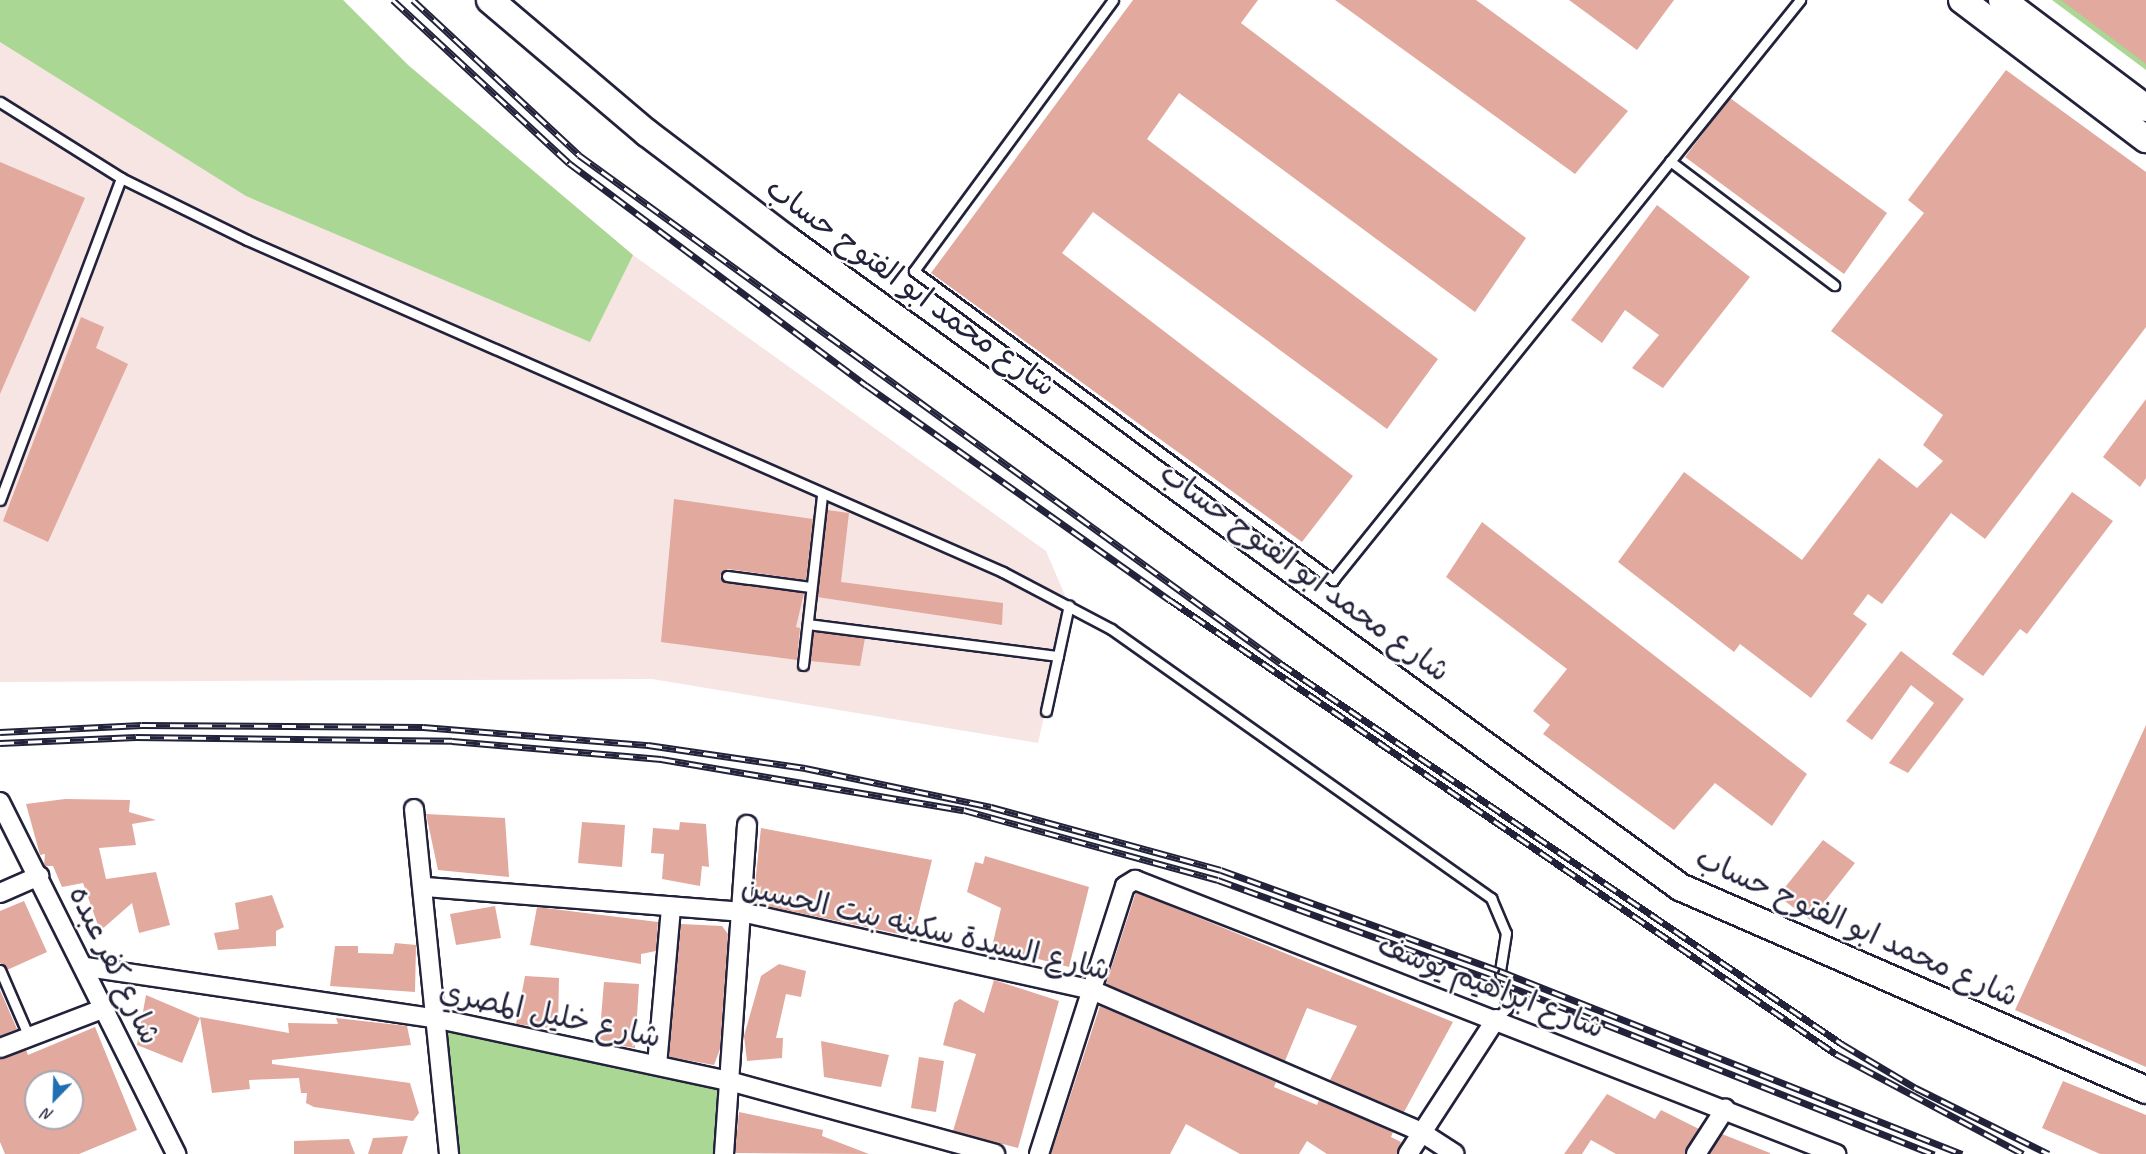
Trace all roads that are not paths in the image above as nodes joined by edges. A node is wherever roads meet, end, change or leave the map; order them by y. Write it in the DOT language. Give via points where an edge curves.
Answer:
graph roads {
  1 [pos="490,0"];
  2 [pos="1113,0"];
  3 [pos="1800,0"];
  4 [pos="1962,0"];
  5 [pos="2002,0"];
  6 [pos="0,102"];
  7 [pos="2146,108"];
  8 [pos="2146,139"];
  9 [pos="1670,161"];
  10 [pos="121,178"];
  11 [pos="1834,285"];
  12 [pos="822,495"];
  13 [pos="0,500"];
  14 [pos="727,576"];
  15 [pos="810,587"];
  16 [pos="1069,605"];
  17 [pos="808,624"];
  18 [pos="1058,656"];
  19 [pos="803,665"];
  20 [pos="1046,711"];
  21 [pos="2,795"];
  22 [pos="414,809"];
  23 [pos="747,825"];
  24 [pos="39,876"];
  25 [pos="425,887"];
  26 [pos="0,893"];
  27 [pos="671,906"];
  28 [pos="741,912"];
  29 [pos="86,967"];
  30 [pos="0,970"];
  31 [pos="1092,990"];
  32 [pos="105,1008"];
  33 [pos="1496,1018"];
  34 [pos="439,1019"];
  35 [pos="29,1037"];
  36 [pos="0,1048"];
  37 [pos="657,1065"];
  38 [pos="729,1081"];
  39 [pos="2146,1090"];
  40 [pos="1725,1109"];
  41 [pos="1420,1132"];
  42 [pos="1825,1152"];
  43 [pos="176,1154"];
  44 [pos="449,1154"];
  45 [pos="724,1154"];
  46 [pos="995,1154"];
  47 [pos="1039,1154"];
  48 [pos="1408,1154"];
  49 [pos="1455,1154"];
  50 [pos="1696,1154"];
  1 -- 39 [label="street, شارع محمد ابو الفتوح حساب" via="647,134 788,240 1680,887"];
  2 -- 9 [label="lane" via="914,271 1333,580"];
  3 -- 9 [label="lane"];
  4 -- 8 [label="street"];
  5 -- 7 [label="street"];
  6 -- 10 [label="lane"];
  9 -- 11 [label="lane"];
  10 -- 12 [label="lane" via="376,299"];
  10 -- 13 [label="lane"];
  12 -- 15 [label="lane"];
  12 -- 16 [label="lane"];
  14 -- 15 [label="lane"];
  15 -- 17 [label="lane"];
  16 -- 18 [label="lane"];
  16 -- 33 [label="lane" via="1152,656 1491,898 1506,933 1500,970 1508,1000"];
  17 -- 18 [label="lane"];
  17 -- 19 [label="lane"];
  18 -- 20 [label="lane"];
  21 -- 24 [label="street, شارع كفر عبده"];
  22 -- 25 [label="street"];
  23 -- 28 [label="street"];
  24 -- 26 [label="street"];
  24 -- 29 [label="street, شارع كفر عبده"];
  25 -- 27 [label="street, شارع السيدة سكينه بنت الحسين"];
  25 -- 34 [label="street"];
  27 -- 28 [label="street, شارع السيدة سكينه بنت الحسين"];
  27 -- 37 [label="street"];
  28 -- 31 [label="street, شارع السيدة سكينه بنت الحسين"];
  28 -- 38 [label="street"];
  29 -- 32 [label="street, شارع كفر عبده"];
  29 -- 34 [label="street, شارع خليل المصري"];
  30 -- 35 [label="lane"];
  31 -- 33 [label="street, شارع ابراهيم يوسف" via="1125,886 1138,881"];
  31 -- 41 [label="street, شارع السيدة سكينه بنت الحسين"];
  31 -- 47 [label="street"];
  32 -- 35 [label="street"];
  32 -- 43 [label="street, شارع كفر عبده"];
  33 -- 40 [label="street, شارع ابراهيم يوسف"];
  33 -- 41 [label="street"];
  34 -- 37 [label="street, شارع خليل المصري"];
  34 -- 44 [label="street"];
  35 -- 36 [label="street"];
  37 -- 38 [label="street, شارع خليل المصري"];
  38 -- 45 [label="street"];
  38 -- 46 [label="street, شارع خليل المصري"];
  40 -- 42 [label="street, شارع ابراهيم يوسف"];
  40 -- 50 [label="street"];
  41 -- 48 [label="street"];
  41 -- 49 [label="street, شارع السيدة سكينه بنت الحسين"];
}
